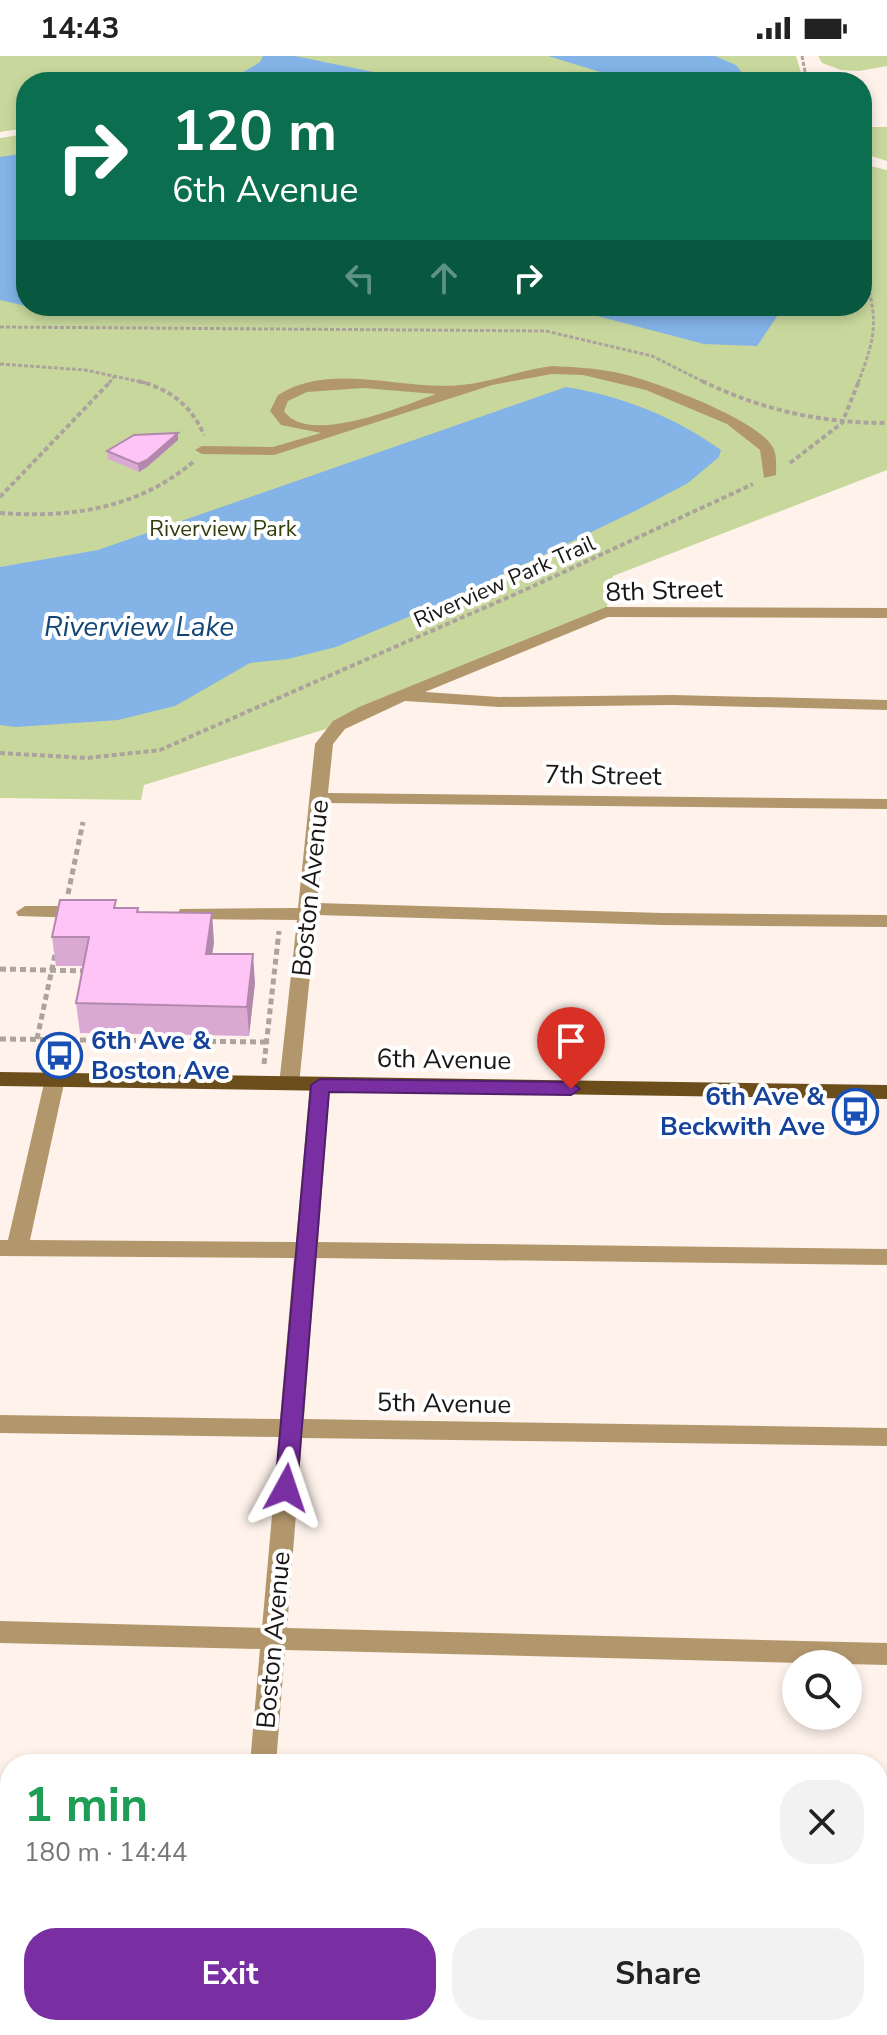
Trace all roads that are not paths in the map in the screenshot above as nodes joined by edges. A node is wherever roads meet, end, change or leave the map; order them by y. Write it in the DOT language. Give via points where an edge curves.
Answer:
graph roads {
  1 [pos="462,389"];
  2 [pos="362,425"];
  3 [pos="202,450"];
  4 [pos="769,475"];
  5 [pos="887,613"];
  6 [pos="402,695"];
  7 [pos="887,705"];
  8 [pos="365,711"];
  9 [pos="319,798"];
  10 [pos="887,804"];
  11 [pos="307,911"];
  12 [pos="25,912"];
  13 [pos="95,913"];
  14 [pos="173,913"];
  15 [pos="887,921"];
  16 [pos="0,1079"];
  17 [pos="55,1079"];
  18 [pos="289,1085"];
  19 [pos="320,1085"];
  20 [pos="886,1097"];
  21 [pos="8,1248"];
  22 [pos="306,1252"];
  23 [pos="887,1257"];
  24 [pos="0,1424"];
  25 [pos="291,1429"];
  26 [pos="887,1437"];
  27 [pos="0,1632"];
  28 [pos="273,1638"];
  29 [pos="887,1654"];
  30 [pos="264,1754"];
  1 -- 2 [label="street"];
  1 -- 2 [label="street" via="331,384 295,391 278,402 280,420 296,427"];
  1 -- 4 [label="street" via="543,370 635,379 748,430 767,449"];
  2 -- 3 [label="street" via="274,451"];
  5 -- 6 [label="street, 8th Street" via="606,612"];
  6 -- 7 [label="street" via="499,702"];
  6 -- 8 [label="street, 8th Street"];
  8 -- 9 [label="street, Boston Avenue" via="339,725 324,744"];
  9 -- 10 [label="street, 7th Street"];
  9 -- 11 [label="street, Boston Avenue"];
  11 -- 14 [label="street"];
  11 -- 15 [label="street"];
  11 -- 18 [label="street, Boston Avenue"];
  12 -- 13 [label="street"];
  16 -- 17 [label="main road, 6th Avenue"];
  17 -- 18 [label="main road, 6th Avenue"];
  17 -- 21 [label="street"];
  18 -- 19 [label="main road, 6th Avenue"];
  19 -- 20 [label="main road, 6th Avenue"];
  19 -- 22 [label="street, Boston Avenue"];
  21 -- 22 [label="street"];
  22 -- 23 [label="street"];
  22 -- 25 [label="street, Boston Avenue"];
  24 -- 25 [label="street, 5th Avenue"];
  25 -- 26 [label="street, 5th Avenue"];
  25 -- 28 [label="street, Boston Avenue"];
  27 -- 28 [label="street"];
  28 -- 29 [label="street"];
  28 -- 30 [label="street, Boston Avenue"];
}
